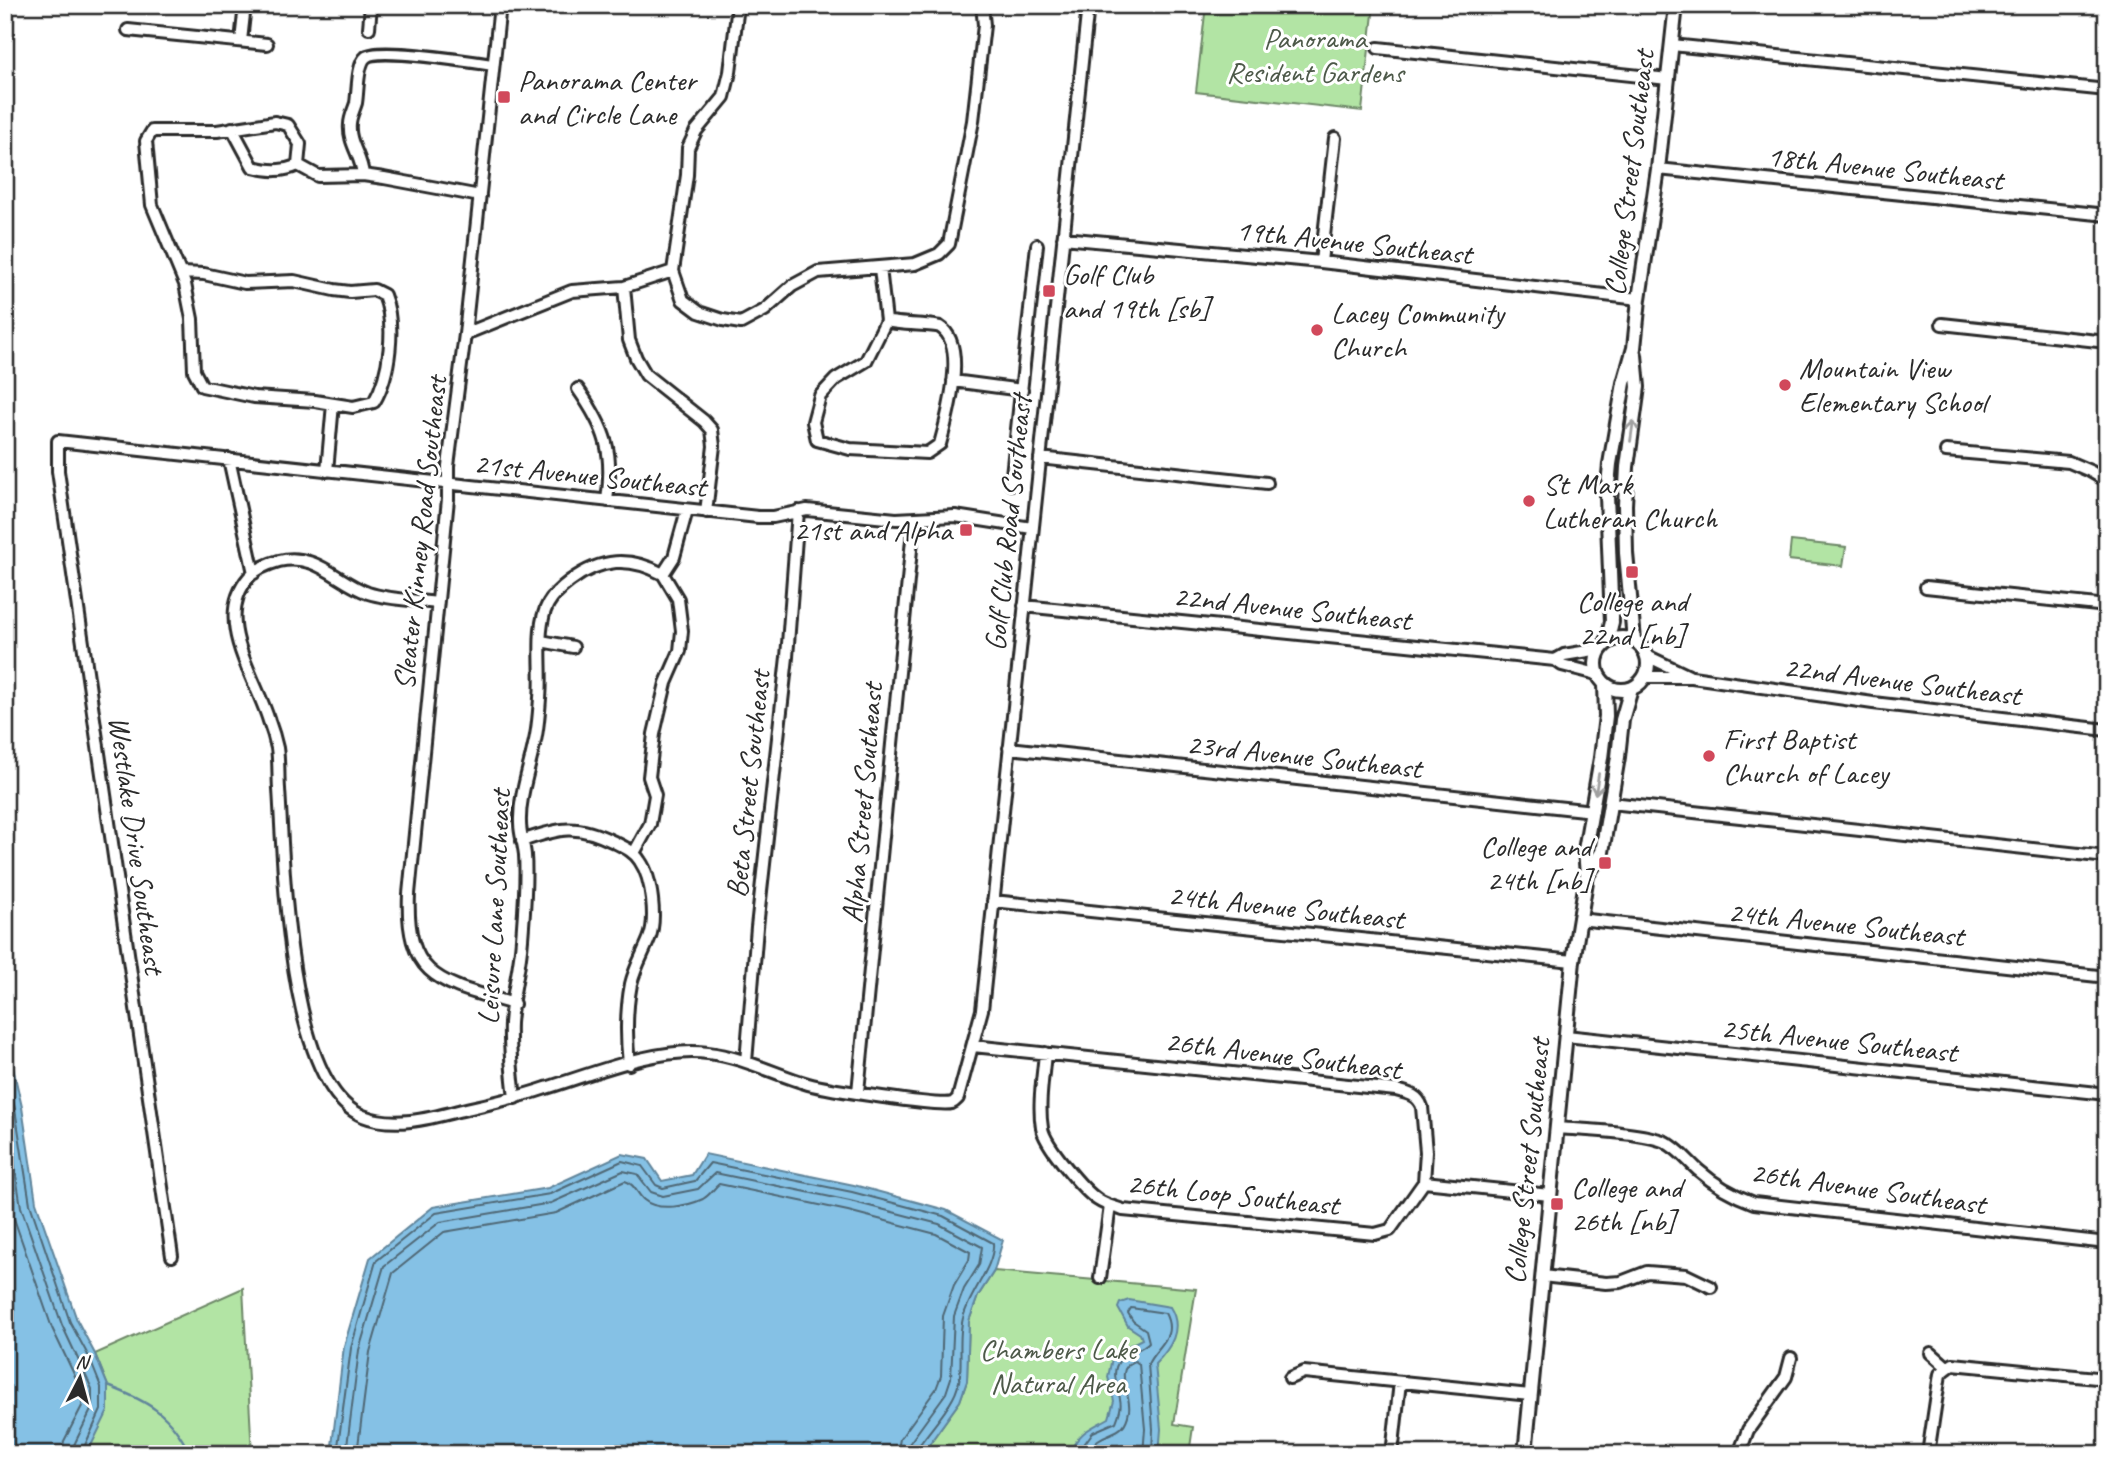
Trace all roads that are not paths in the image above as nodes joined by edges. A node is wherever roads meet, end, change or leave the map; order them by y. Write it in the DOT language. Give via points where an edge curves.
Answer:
graph roads {
  1 [pos="245,5"];
  2 [pos="371,5"];
  3 [pos="500,5"];
  4 [pos="738,5"];
  5 [pos="982,5"];
  6 [pos="1088,5"];
  7 [pos="1676,5"];
  8 [pos="369,28"];
  9 [pos="128,30"];
  10 [pos="241,41"];
  11 [pos="267,44"];
  12 [pos="1672,45"];
  13 [pos="1378,48"];
  14 [pos="494,65"];
  15 [pos="1668,79"];
  16 [pos="2107,90"];
  17 [pos="232,128"];
  18 [pos="1335,138"];
  19 [pos="298,165"];
  20 [pos="1658,169"];
  21 [pos="363,175"];
  22 [pos="480,196"];
  23 [pos="2107,215"];
  24 [pos="1063,237"];
  25 [pos="1037,244"];
  26 [pos="1321,261"];
  27 [pos="880,268"];
  28 [pos="673,271"];
  29 [pos="181,273"];
  30 [pos="624,287"];
  31 [pos="1639,299"];
  32 [pos="886,321"];
  33 [pos="1942,324"];
  34 [pos="466,334"];
  35 [pos="2107,342"];
  36 [pos="1634,348"];
  37 [pos="953,381"];
  38 [pos="578,389"];
  39 [pos="1022,390"];
  40 [pos="333,404"];
  41 [pos="58,441"];
  42 [pos="1946,452"];
  43 [pos="1040,458"];
  44 [pos="229,459"];
  45 [pos="327,471"];
  46 [pos="2107,481"];
  47 [pos="1267,483"];
  48 [pos="447,484"];
  49 [pos="1011,484"];
  50 [pos="607,501"];
  51 [pos="687,509"];
  52 [pos="798,511"];
  53 [pos="706,512"];
  54 [pos="914,519"];
  55 [pos="1032,528"];
  56 [pos="254,573"];
  57 [pos="663,574"];
  58 [pos="1926,587"];
  59 [pos="438,603"];
  60 [pos="1024,606"];
  61 [pos="2107,606"];
  62 [pos="1634,640"];
  63 [pos="541,642"];
  64 [pos="1604,645"];
  65 [pos="573,647"];
  66 [pos="1647,656"];
  67 [pos="1555,660"];
  68 [pos="1645,677"];
  69 [pos="1692,677"];
  70 [pos="1601,679"];
  71 [pos="1631,689"];
  72 [pos="2107,730"];
  73 [pos="1009,748"];
  74 [pos="1611,803"];
  75 [pos="1593,811"];
  76 [pos="522,841"];
  77 [pos="634,853"];
  78 [pos="2107,857"];
  79 [pos="1587,875"];
  80 [pos="993,901"];
  81 [pos="1580,919"];
  82 [pos="1573,961"];
  83 [pos="2107,978"];
  84 [pos="513,1004"];
  85 [pos="1566,1036"];
  86 [pos="973,1046"];
  87 [pos="1045,1053"];
  88 [pos="746,1062"];
  89 [pos="629,1064"];
  90 [pos="858,1092"];
  91 [pos="2107,1094"];
  92 [pos="515,1098"];
  93 [pos="1557,1128"];
  94 [pos="1424,1182"];
  95 [pos="1550,1195"];
  96 [pos="1110,1206"];
  97 [pos="2107,1243"];
  98 [pos="172,1256"];
  99 [pos="1542,1276"];
  100 [pos="1100,1278"];
  101 [pos="1711,1287"];
  102 [pos="1931,1353"];
  103 [pos="1791,1358"];
  104 [pos="1948,1368"];
  105 [pos="1290,1378"];
  106 [pos="2107,1379"];
  107 [pos="1401,1382"];
  108 [pos="1530,1395"];
  109 [pos="1392,1454"];
  110 [pos="1525,1454"];
  111 [pos="1740,1454"];
  112 [pos="1928,1454"];
  1 -- 10 [label="street"];
  2 -- 8 [label="street"];
  3 -- 14 [label="street, Sleater Kinney Road Southeast"];
  4 -- 28 [label="street" via="724,97 688,148"];
  5 -- 27 [label="street" via="978,88 949,244 939,254 915,264"];
  6 -- 24 [label="street, Golf Club Road Southeast"];
  7 -- 12 [label="main road, College Street Southeast"];
  9 -- 10 [label="street"];
  10 -- 11 [label="street"];
  12 -- 15 [label="main road, College Street Southeast"];
  12 -- 16 [label="street"];
  13 -- 15 [label="street"];
  14 -- 21 [label="street" via="372,54 361,62 349,123"];
  14 -- 22 [label="street, Sleater Kinney Road Southeast"];
  15 -- 20 [label="main road, College Street Southeast"];
  17 -- 19 [label="street" via="253,167 268,170"];
  17 -- 19 [label="street" via="275,122 288,125 300,144"];
  17 -- 29 [label="street" via="152,131 146,141 152,205"];
  18 -- 26 [label="street"];
  19 -- 21 [label="street" via="318,176"];
  20 -- 23 [label="street, 18th Avenue Southeast"];
  20 -- 31 [label="main road, College Street Southeast"];
  21 -- 22 [label="street"];
  22 -- 34 [label="street, Sleater Kinney Road Southeast"];
  24 -- 26 [label="street, 19th Avenue Southeast"];
  24 -- 43 [label="street, Golf Club Road Southeast"];
  25 -- 39 [label="street"];
  26 -- 31 [label="street, 19th Avenue Southeast"];
  27 -- 28 [label="street" via="818,272 741,323 699,312 683,300"];
  27 -- 32 [label="street"];
  28 -- 30 [label="street"];
  29 -- 40 [label="street" via="192,319 194,371 202,386 254,397"];
  29 -- 40 [label="street" via="245,283 294,281 384,295 389,345 384,385 374,402 353,407"];
  30 -- 34 [label="street" via="572,292"];
  30 -- 53 [label="street" via="629,340 636,358 646,374 712,430"];
  31 -- 36 [label="main road, College Street Southeast"];
  32 -- 37 [label="street" via="943,328 955,361"];
  32 -- 37 [label="street" via="866,360 836,379 820,396 813,422 817,440 850,449 927,453 940,444"];
  33 -- 35 [label="street"];
  34 -- 48 [label="street, Sleater Kinney Road Southeast"];
  62 -- 36 [label="main road, College Street Southeast, one-way" via="1625,505 1638,387"];
  36 -- 64 [label="main road, College Street Southeast" via="1610,464 1612,622"];
  37 -- 39 [label="street"];
  38 -- 50 [label="street" via="594,411 608,445"];
  39 -- 49 [label="street"];
  40 -- 45 [label="street"];
  41 -- 44 [label="street, 21st Avenue Southeast"];
  41 -- 98 [label="street, Westlake Drive Southeast" via="58,471"];
  42 -- 46 [label="street" via="2070,462"];
  43 -- 47 [label="street"];
  43 -- 55 [label="street, Golf Club Road Southeast"];
  44 -- 45 [label="street, 21st Avenue Southeast"];
  44 -- 56 [label="street"];
  45 -- 48 [label="street, 21st Avenue Southeast"];
  48 -- 50 [label="street, 21st Avenue Southeast"];
  48 -- 59 [label="street, Sleater Kinney Road Southeast"];
  50 -- 51 [label="street, 21st Avenue Southeast"];
  51 -- 53 [label="street, 21st Avenue Southeast"];
  51 -- 57 [label="street" via="674,556"];
  52 -- 53 [label="street, 21st Avenue Southeast" via="773,517"];
  52 -- 54 [label="street, 21st Avenue Southeast"];
  52 -- 88 [label="street, Beta Street Southeast"];
  54 -- 55 [label="street, 21st Avenue Southeast" via="955,516"];
  54 -- 90 [label="street, Alpha Street Southeast"];
  55 -- 60 [label="street, Golf Club Road Southeast"];
  56 -- 59 [label="street" via="264,565 305,560 369,593"];
  56 -- 92 [label="street" via="240,592 235,630 277,748 293,963 311,1048 330,1087 359,1115 382,1121 404,1122"];
  57 -- 63 [label="street, Leisure Lane Southeast" via="649,566 616,560 582,572 549,603 540,624"];
  57 -- 77 [label="street" via="678,599 680,651 666,683 654,734 650,824"];
  58 -- 61 [label="street"];
  59 -- 84 [label="street, Sleater Kinney Road Southeast" via="408,923 416,950 430,973 449,985"];
  60 -- 67 [label="street, 22nd Avenue Southeast"];
  60 -- 73 [label="street, Golf Club Road Southeast"];
  62 -- 64 [label="main road" via="1620,638"];
  62 -- 66 [label="main road"];
  63 -- 65 [label="street"];
  63 -- 76 [label="street, Leisure Lane Southeast" via="535,744 519,822"];
  64 -- 67 [label="street, 22nd Avenue Southeast"];
  64 -- 70 [label="main road" via="1595,665"];
  66 -- 68 [label="main road"];
  66 -- 69 [label="street, 22nd Avenue Southeast"];
  67 -- 70 [label="street, 22nd Avenue Southeast"];
  68 -- 69 [label="street, 22nd Avenue Southeast"];
  68 -- 71 [label="main road"];
  69 -- 72 [label="street, 22nd Avenue Southeast" via="1873,704"];
  70 -- 71 [label="main road" via="1622,690"];
  70 -- 75 [label="main road, College Street Southeast, one-way" via="1606,716"];
  71 -- 74 [label="main road, College Street Southeast" via="1622,720"];
  73 -- 75 [label="street, 23rd Avenue Southeast"];
  73 -- 80 [label="street, Golf Club Road Southeast"];
  74 -- 78 [label="street"];
  74 -- 79 [label="main road, College Street Southeast" via="1602,852"];
  75 -- 79 [label="main road, College Street Southeast" via="1585,850"];
  76 -- 77 [label="street" via="565,828 582,829"];
  76 -- 84 [label="street, Leisure Lane Southeast" via="523,923"];
  77 -- 89 [label="street" via="642,863 654,919 631,984 626,1031"];
  79 -- 81 [label="main road, College Street Southeast"];
  80 -- 82 [label="street, 24th Avenue Southeast"];
  80 -- 86 [label="street, Golf Club Road Southeast" via="982,1010"];
  81 -- 82 [label="main road, College Street Southeast"];
  81 -- 83 [label="street, 24th Avenue Southeast"];
  82 -- 85 [label="main road, College Street Southeast"];
  84 -- 92 [label="street, Leisure Lane Southeast" via="510,1053"];
  85 -- 91 [label="street, 25th Avenue Southeast"];
  85 -- 93 [label="main road, College Street Southeast"];
  86 -- 87 [label="street, 26th Avenue Southeast"];
  86 -- 90 [label="street, Golf Club Road Southeast" via="958,1098 952,1103"];
  87 -- 94 [label="street, 26th Avenue Southeast" via="1407,1093 1422,1107"];
  87 -- 96 [label="street, 26th Loop Southeast" via="1042,1132 1052,1151 1098,1200"];
  88 -- 89 [label="street" via="697,1051"];
  88 -- 90 [label="street" via="806,1083"];
  89 -- 92 [label="street"];
  93 -- 95 [label="main road, College Street Southeast"];
  93 -- 97 [label="street, 26th Avenue Southeast" via="1663,1141 1725,1191 1754,1203"];
  94 -- 95 [label="street"];
  94 -- 96 [label="street, 26th Loop Southeast" via="1390,1230 1376,1234"];
  95 -- 99 [label="main road, College Street Southeast"];
  96 -- 100 [label="street"];
  99 -- 101 [label="street" via="1606,1283 1647,1272 1686,1275"];
  99 -- 108 [label="main road, College Street Southeast"];
  102 -- 104 [label="street"];
  103 -- 111 [label="street" via="1786,1377 1748,1430"];
  104 -- 106 [label="street" via="1972,1365"];
  104 -- 112 [label="street" via="1940,1374 1936,1391"];
  105 -- 107 [label="street" via="1304,1372"];
  107 -- 108 [label="street"];
  107 -- 109 [label="street"];
  108 -- 110 [label="main road, College Street Southeast"];
}
